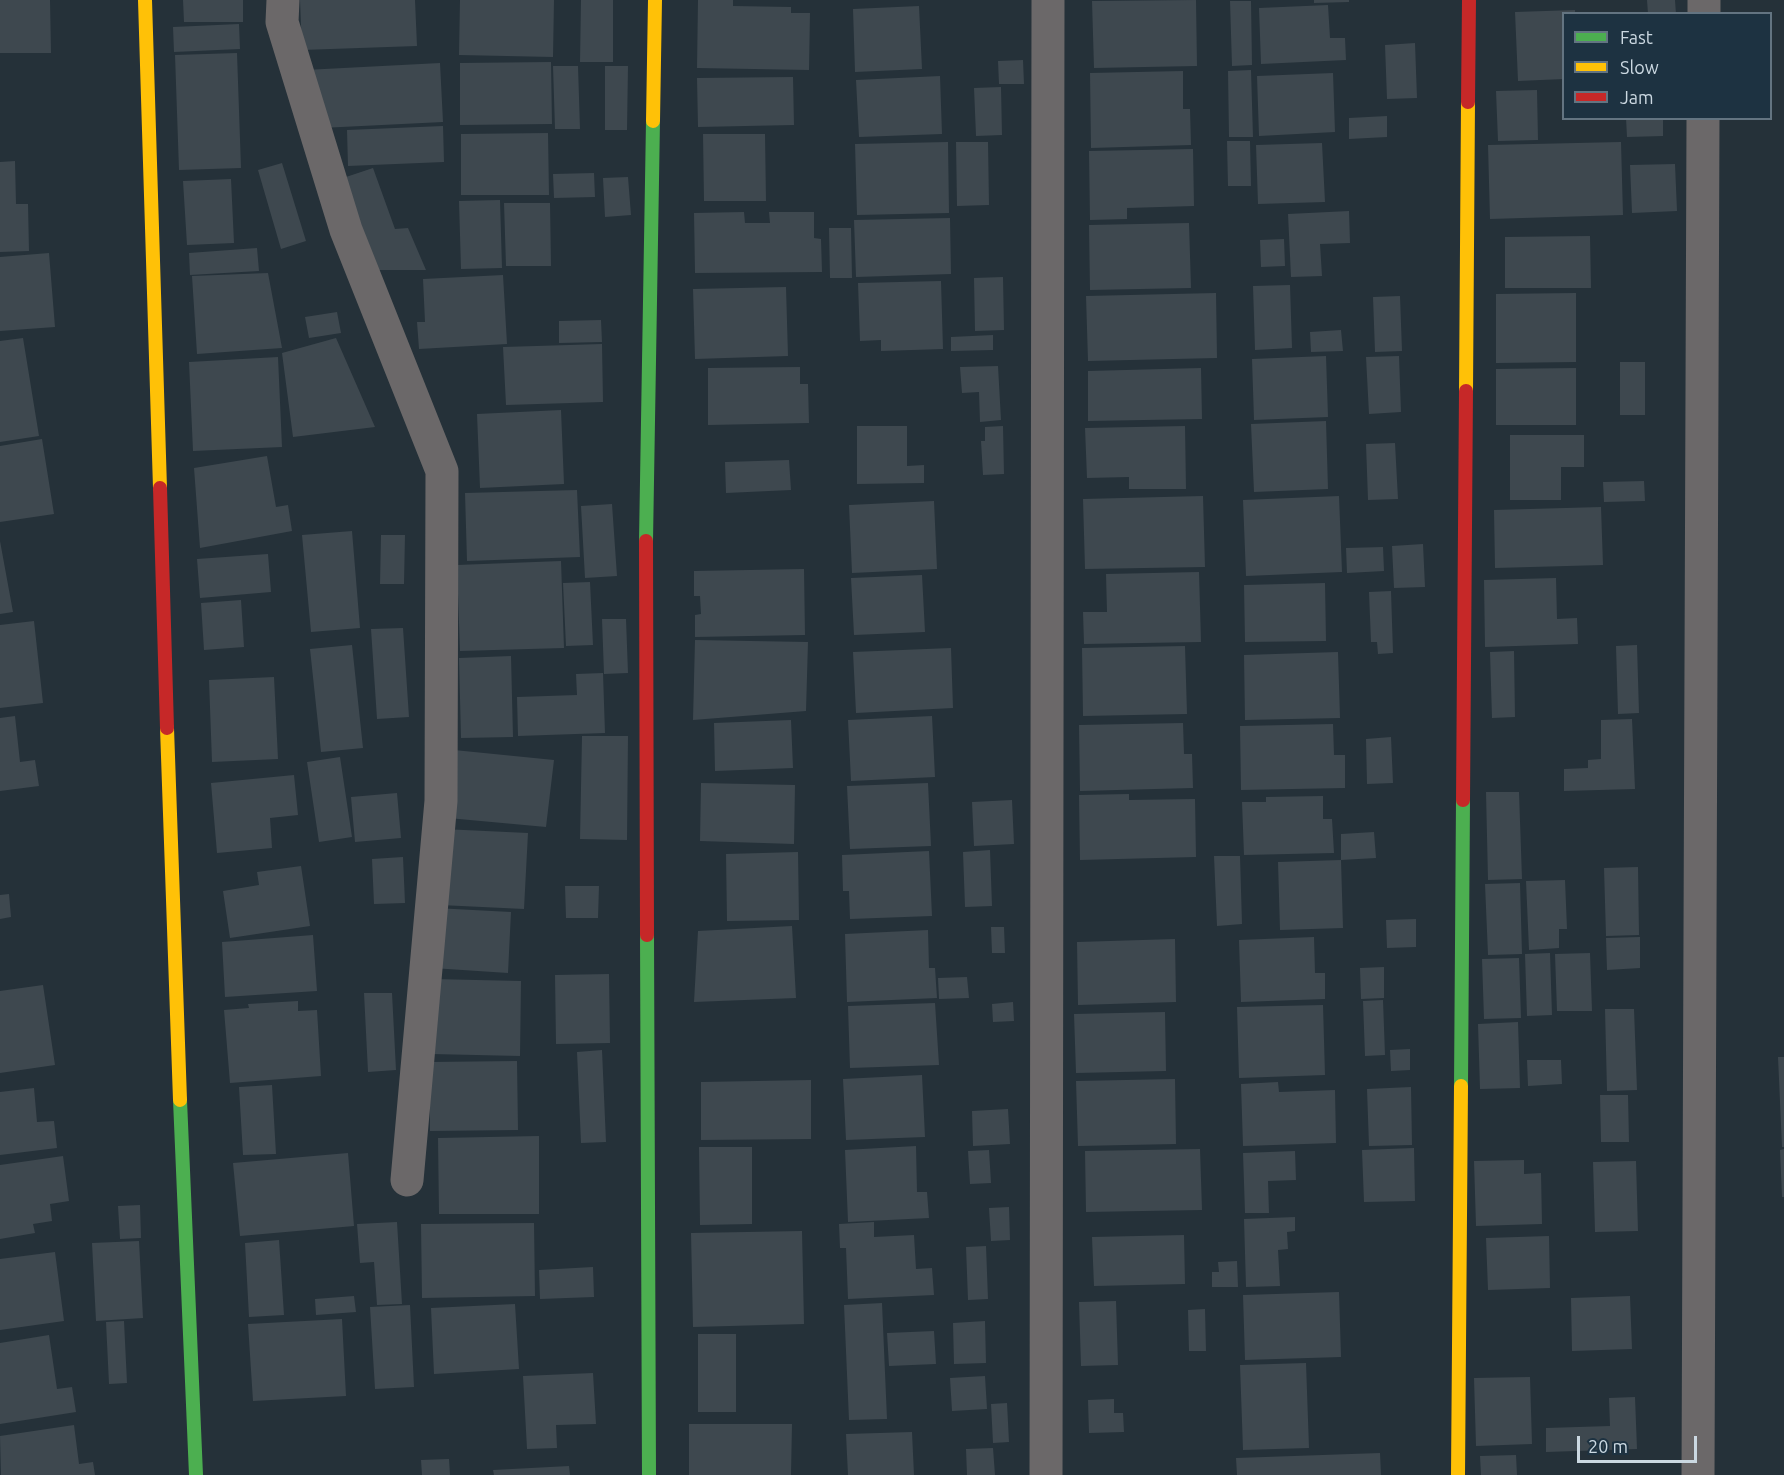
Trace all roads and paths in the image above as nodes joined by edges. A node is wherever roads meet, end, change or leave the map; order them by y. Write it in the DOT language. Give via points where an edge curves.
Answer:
graph roads {
  1 [pos="145,0"];
  2 [pos="283,0"];
  3 [pos="655,0"];
  4 [pos="1048,0"];
  5 [pos="1469,0"];
  6 [pos="1703,120"];
  7 [pos="407,1180"];
  8 [pos="196,1475"];
  9 [pos="649,1475"];
  10 [pos="1046,1475"];
  11 [pos="1458,1475"];
  12 [pos="1698,1475"];
  1 -- 8 [label="street" via="174,944"];
  2 -- 7 [label="street" via="282,22 346,230 442,471 441,801"];
  3 -- 9 [label="street" via="646,523"];
  4 -- 10 [label="street"];
  5 -- 11 [label="street"];
  6 -- 12 [label="street"];
}
